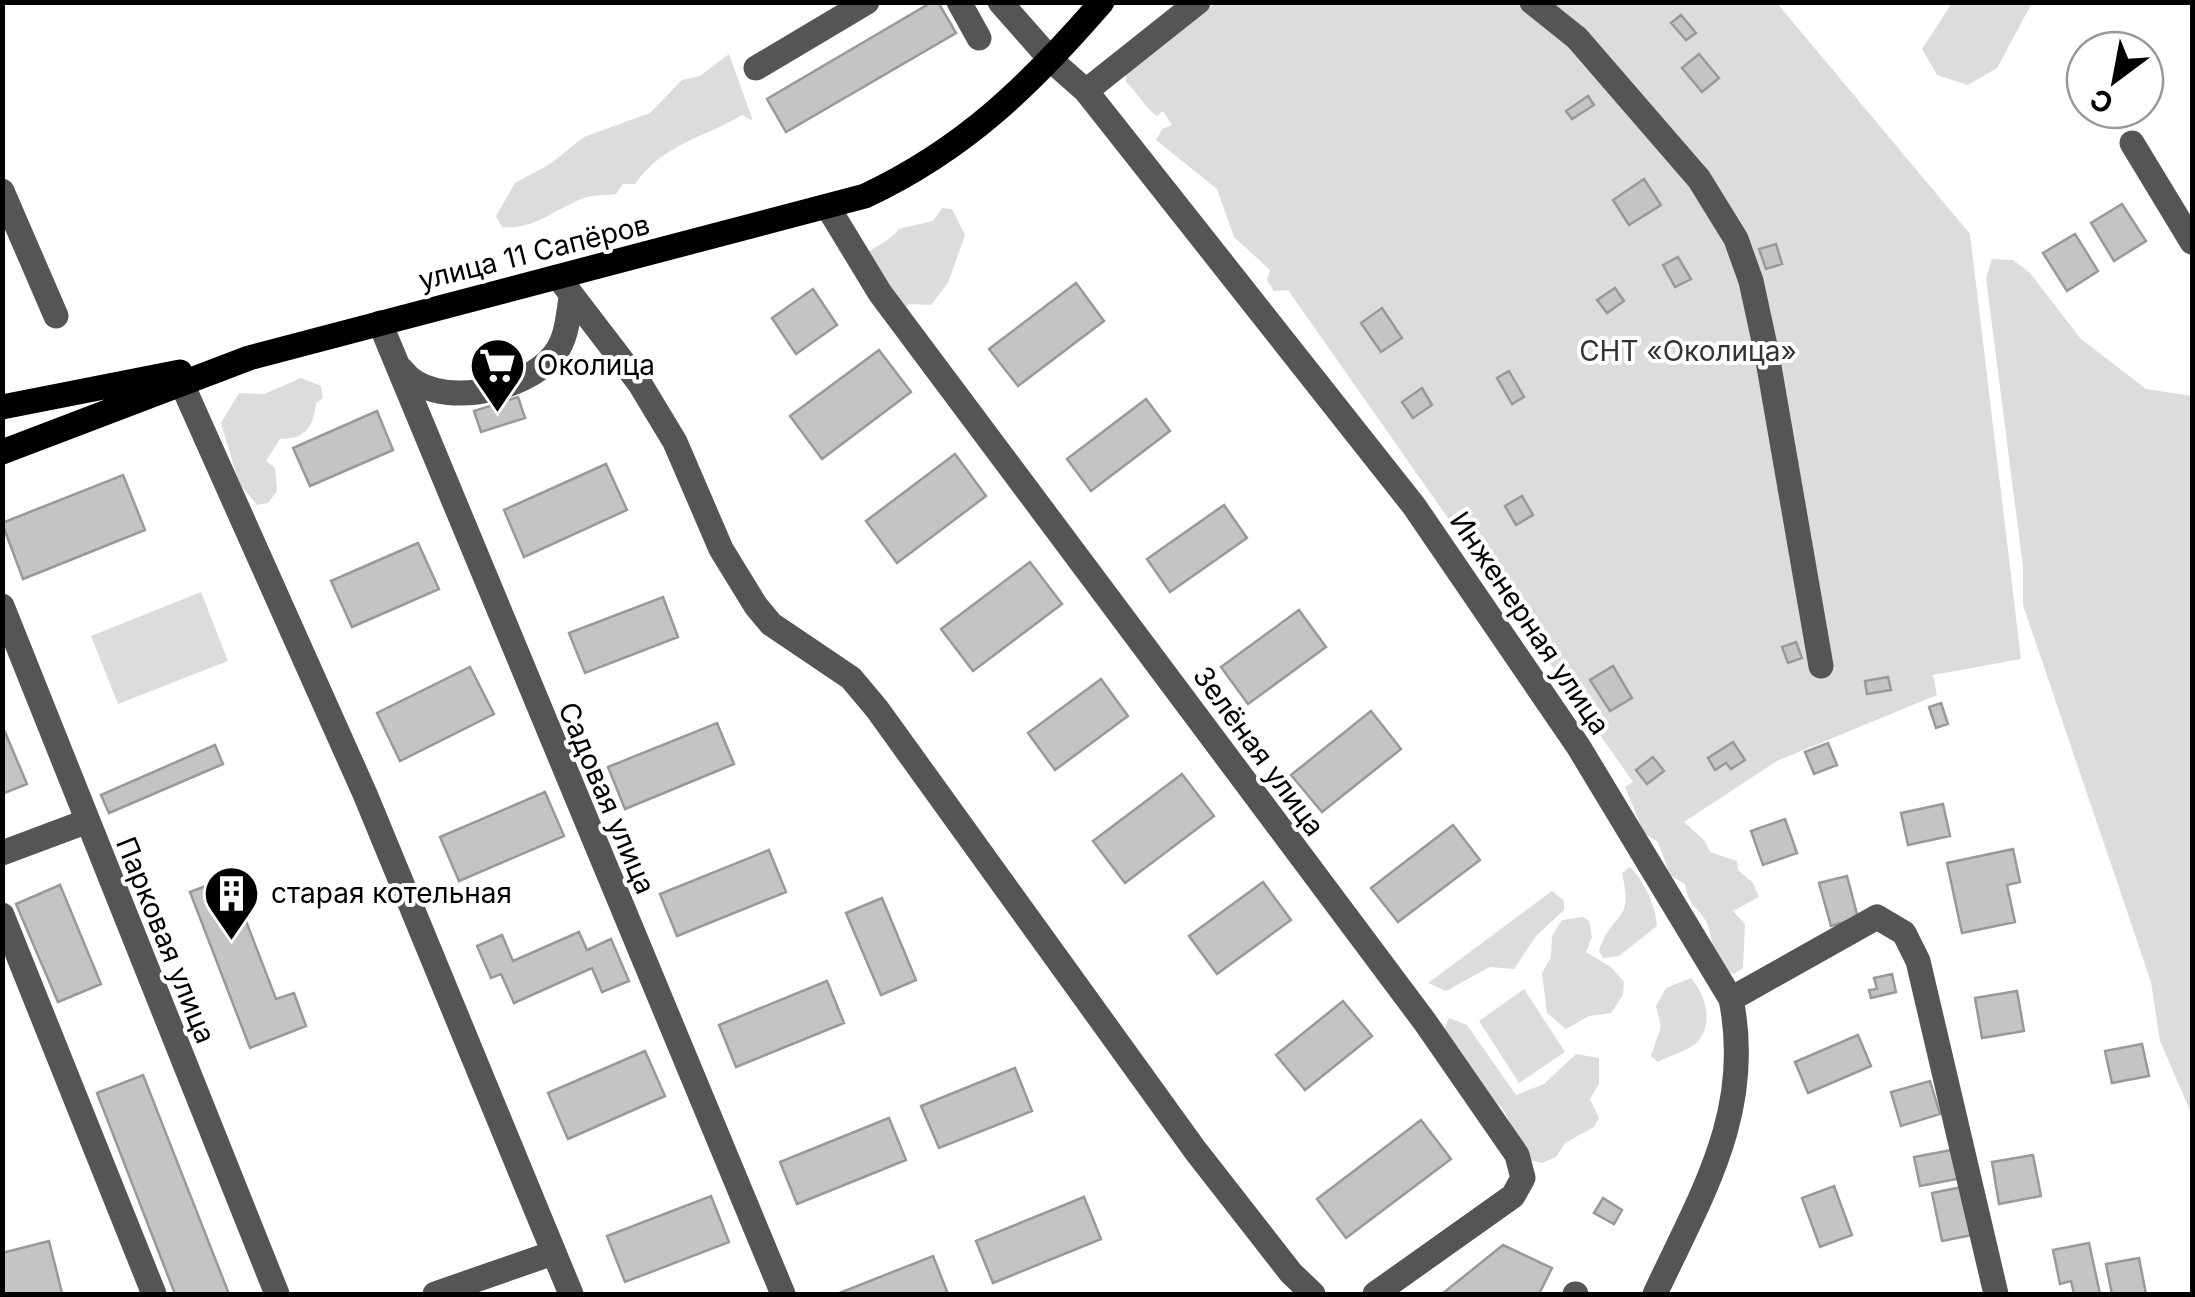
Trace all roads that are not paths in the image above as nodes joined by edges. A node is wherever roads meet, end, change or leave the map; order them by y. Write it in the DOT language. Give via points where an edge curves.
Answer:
graph roads {
  1 [pos="867,2"];
  2 [pos="958,2"];
  3 [pos="1000,2"];
  4 [pos="1102,2"];
  5 [pos="1198,2"];
  6 [pos="1532,2"];
  7 [pos="979,38"];
  8 [pos="1052,61"];
  9 [pos="756,68"];
  10 [pos="1086,91"];
  11 [pos="2132,143"];
  12 [pos="2,190"];
  13 [pos="829,208"];
  14 [pos="2192,242"];
  15 [pos="564,287"];
  16 [pos="56,316"];
  17 [pos="380,324"];
  18 [pos="249,358"];
  19 [pos="396,362"];
  20 [pos="182,384"];
  21 [pos="2,407"];
  22 [pos="2,452"];
  23 [pos="2,606"];
  24 [pos="1821,666"];
  25 [pos="85,822"];
  26 [pos="2,853"];
  27 [pos="2,915"];
  28 [pos="1731,1000"];
  29 [pos="553,1252"];
  30 [pos="154,1294"];
  31 [pos="277,1294"];
  32 [pos="436,1294"];
  33 [pos="570,1294"];
  34 [pos="784,1294"];
  35 [pos="1314,1294"];
  36 [pos="1375,1294"];
  37 [pos="1655,1294"];
  38 [pos="1996,1294"];
  1 -- 9 [label="street"];
  2 -- 7 [label="street"];
  3 -- 8 [label="street, Инженерная улица"];
  4 -- 8 [label="main road, улица 11 Сапёров"];
  5 -- 10 [label="street"];
  6 -- 24 [label="street" via="1576,38 1699,178 1736,239 1767,355"];
  8 -- 10 [label="street, Инженерная улица"];
  8 -- 13 [label="main road, улица 11 Сапёров" via="941,157"];
  10 -- 28 [label="street, Инженерная улица" via="1414,506 1578,746"];
  11 -- 14 [label="street"];
  12 -- 16 [label="street"];
  13 -- 15 [label="main road, улица 11 Сапёров"];
  13 -- 36 [label="street, Зелёная улица" via="880,294 1424,1022 1516,1155 1523,1178 1513,1196"];
  15 -- 17 [label="main road, улица 11 Сапёров"];
  15 -- 19 [label="street" via="562,342 522,379 437,395 420,388"];
  15 -- 35 [label="street" via="623,356 675,442 722,549 756,606 771,624 851,678 877,709 1195,1150"];
  17 -- 18 [label="main road, улица 11 Сапёров"];
  17 -- 19 [label="street, Садовая улица"];
  18 -- 20 [label="main road, улица 11 Сапёров"];
  18 -- 21 [label="main road"];
  19 -- 34 [label="street, Садовая улица"];
  20 -- 22 [label="main road, улица 11 Сапёров"];
  20 -- 29 [label="street" via="364,794"];
  23 -- 25 [label="street, Парковая улица"];
  25 -- 26 [label="street"];
  25 -- 31 [label="street, Парковая улица"];
  27 -- 30 [label="street"];
  28 -- 37 [label="street, Инженерная улица" via="1738,1033 1736,1101"];
  28 -- 38 [label="street" via="1877,918 1904,933 1918,961"];
  29 -- 32 [label="street"];
  29 -- 33 [label="street"];
}
